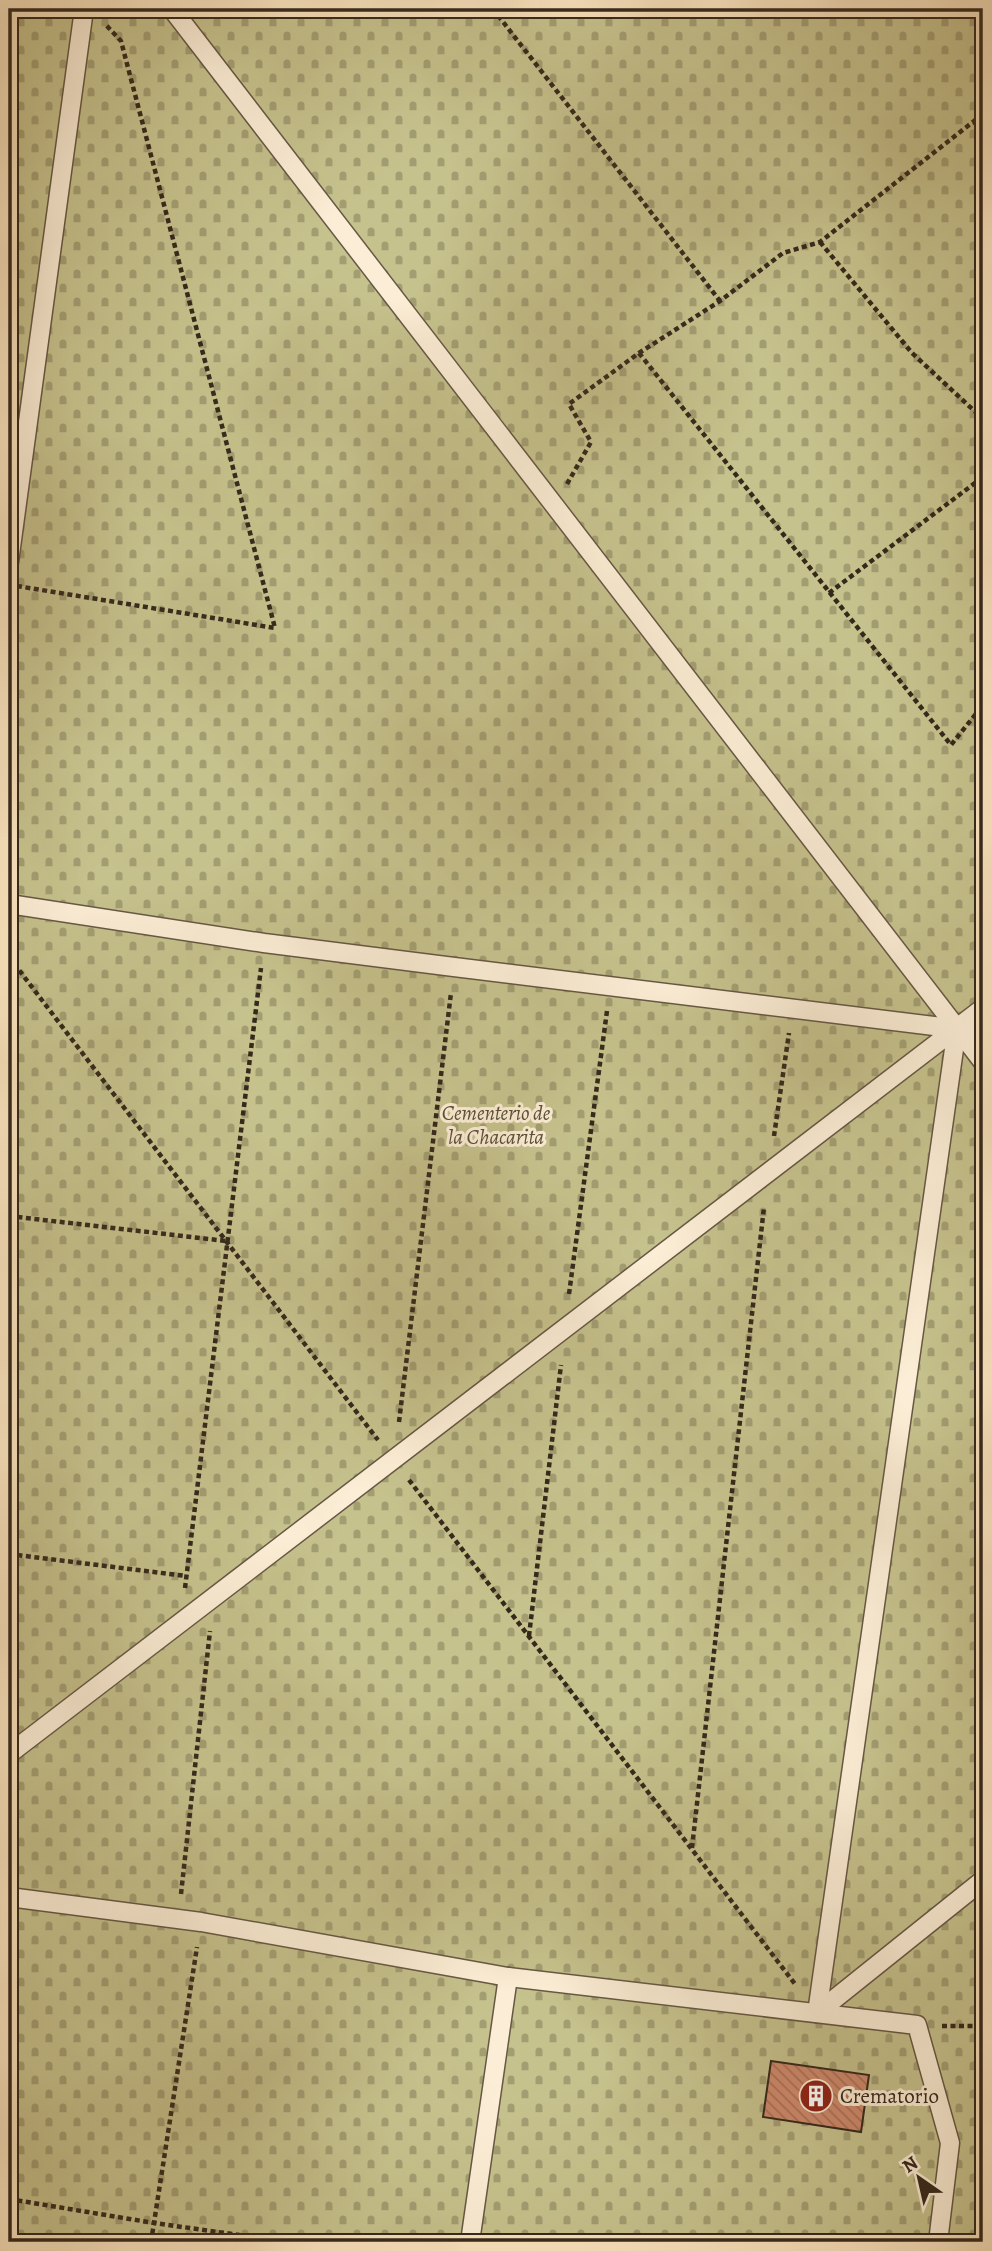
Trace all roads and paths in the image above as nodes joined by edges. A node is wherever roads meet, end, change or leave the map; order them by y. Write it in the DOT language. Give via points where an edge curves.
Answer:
graph roads {
  1 [pos="172,9"];
  2 [pos="493,9"];
  3 [pos="91,13"];
  4 [pos="983,114"];
  5 [pos="974,122"];
  6 [pos="983,133"];
  7 [pos="820,242"];
  8 [pos="720,302"];
  9 [pos="639,353"];
  10 [pos="983,419"];
  11 [pos="983,477"];
  12 [pos="555,506"];
  13 [pos="9,562"];
  14 [pos="9,585"];
  15 [pos="829,593"];
  16 [pos="983,705"];
  17 [pos="9,905"];
  18 [pos="264,943"];
  19 [pos="9,957"];
  20 [pos="454,967"];
  21 [pos="793,1008"];
  22 [pos="983,1008"];
  23 [pos="957,1028"];
  24 [pos="983,1032"];
  25 [pos="983,1062"];
  26 [pos="768,1172"];
  27 [pos="9,1216"];
  28 [pos="226,1241"];
  29 [pos="394,1460"];
  30 [pos="9,1554"];
  31 [pos="186,1576"];
  32 [pos="214,1596"];
  33 [pos="181,1622"];
  34 [pos="9,1754"];
  35 [pos="692,1849"];
  36 [pos="983,1880"];
  37 [pos="9,1897"];
  38 [pos="178,1919"];
  39 [pos="201,1922"];
  40 [pos="508,1977"];
  41 [pos="817,2013"];
  42 [pos="917,2025"];
  43 [pos="983,2026"];
  44 [pos="9,2199"];
  45 [pos="154,2223"];
  46 [pos="151,2242"];
  47 [pos="289,2242"];
  48 [pos="470,2242"];
  49 [pos="938,2242"];
  1 -- 12 [label="lane"];
  2 -- 8 [label="path"];
  3 -- 13 [label="lane"];
  3 -- 14 [label="path" via="121,41 275,628"];
  4 -- 5 [label="path"];
  5 -- 6 [label="path"];
  5 -- 7 [label="path"];
  7 -- 8 [label="path" via="783,253"];
  7 -- 10 [label="path" via="912,352"];
  8 -- 9 [label="path"];
  9 -- 12 [label="path" via="569,404 591,442"];
  9 -- 15 [label="path"];
  11 -- 15 [label="path"];
  12 -- 23 [label="lane"];
  15 -- 16 [label="path" via="951,745"];
  17 -- 18 [label="lane"];
  18 -- 20 [label="lane"];
  18 -- 28 [label="path"];
  19 -- 28 [label="path"];
  20 -- 21 [label="lane"];
  20 -- 29 [label="path"];
  21 -- 23 [label="lane"];
  21 -- 26 [label="path"];
  22 -- 23 [label="lane"];
  23 -- 24 [label="lane"];
  23 -- 25 [label="lane"];
  23 -- 26 [label="lane"];
  23 -- 41 [label="lane"];
  26 -- 29 [label="lane"];
  26 -- 35 [label="path"];
  27 -- 28 [label="path"];
  28 -- 29 [label="path"];
  28 -- 31 [label="path"];
  29 -- 32 [label="lane"];
  29 -- 35 [label="path"];
  30 -- 31 [label="path"];
  31 -- 33 [label="path"];
  32 -- 33 [label="lane"];
  32 -- 38 [label="path"];
  33 -- 34 [label="lane"];
  35 -- 41 [label="path"];
  36 -- 41 [label="lane"];
  37 -- 38 [label="lane"];
  38 -- 39 [label="lane"];
  39 -- 40 [label="lane"];
  39 -- 45 [label="path"];
  40 -- 41 [label="lane"];
  40 -- 48 [label="lane"];
  41 -- 42 [label="lane"];
  42 -- 43 [label="path"];
  42 -- 49 [label="lane" via="950,2143"];
  44 -- 45 [label="path"];
  45 -- 46 [label="path"];
  45 -- 47 [label="path"];
}
